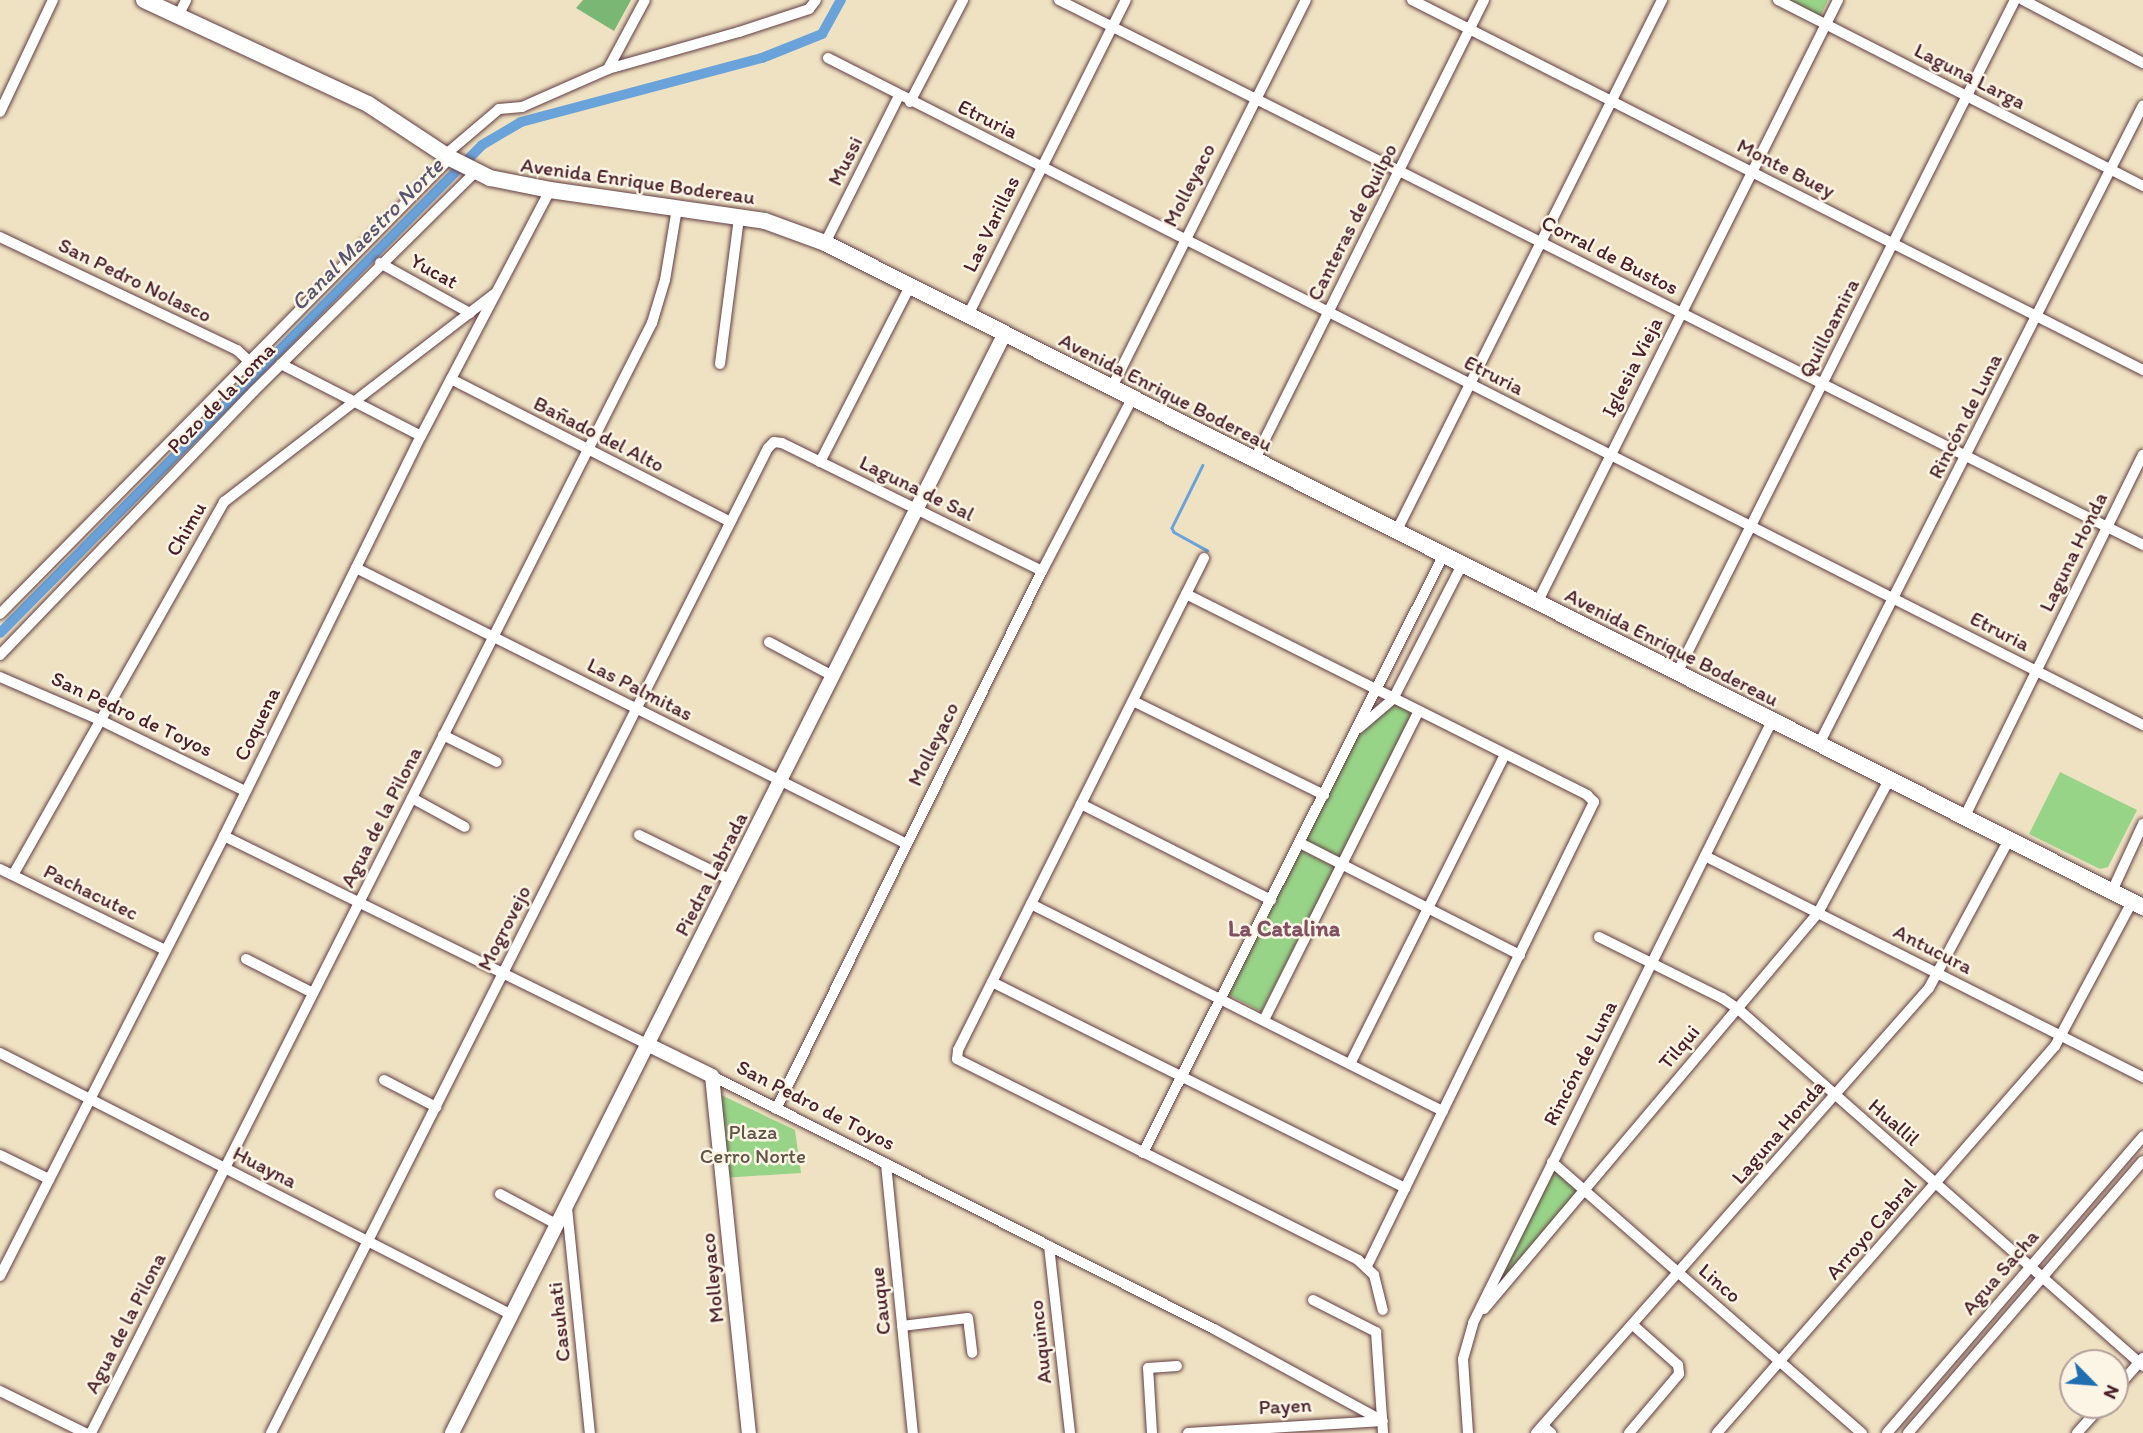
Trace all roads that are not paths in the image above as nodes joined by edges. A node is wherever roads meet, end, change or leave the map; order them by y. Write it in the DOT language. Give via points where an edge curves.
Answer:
graph roads {
  1 [pos="53,0"];
  2 [pos="144,0"];
  3 [pos="186,0"];
  4 [pos="645,0"];
  5 [pos="817,0"];
  6 [pos="963,0"];
  7 [pos="1059,0"];
  8 [pos="1126,0"];
  9 [pos="1306,0"];
  10 [pos="1412,0"];
  11 [pos="1484,0"];
  12 [pos="1662,0"];
  13 [pos="1779,0"];
  14 [pos="1838,0"];
  15 [pos="2015,0"];
  16 [pos="2023,0"];
  17 [pos="178,16"];
  18 [pos="1826,24"];
  19 [pos="1112,27"];
  20 [pos="1470,28"];
  21 [pos="828,58"];
  22 [pos="2143,63"];
  23 [pos="608,69"];
  24 [pos="1967,95"];
  25 [pos="899,96"];
  26 [pos="1257,97"];
  27 [pos="1611,101"];
  28 [pos="910,102"];
  29 [pos="2143,105"];
  30 [pos="0,111"];
  31 [pos="447,157"];
  32 [pos="1041,167"];
  33 [pos="2110,170"];
  34 [pos="1399,171"];
  35 [pos="1751,172"];
  36 [pos="474,173"];
  37 [pos="2143,186"];
  38 [pos="550,190"];
  39 [pos="677,208"];
  40 [pos="739,217"];
  41 [pos="0,237"];
  42 [pos="1185,240"];
  43 [pos="1541,242"];
  44 [pos="825,243"];
  45 [pos="1893,244"];
  46 [pos="380,263"];
  47 [pos="910,286"];
  48 [pos="497,292"];
  49 [pos="470,313"];
  50 [pos="1327,313"];
  51 [pos="1682,313"];
  52 [pos="968,315"];
  53 [pos="2036,317"];
  54 [pos="1005,334"];
  55 [pos="250,362"];
  56 [pos="281,364"];
  57 [pos="720,364"];
  58 [pos="2143,370"];
  59 [pos="451,379"];
  60 [pos="1470,384"];
  61 [pos="1823,384"];
  62 [pos="1111,389"];
  63 [pos="1132,399"];
  64 [pos="354,402"];
  65 [pos="421,436"];
  66 [pos="774,442"];
  67 [pos="589,450"];
  68 [pos="1609,455"];
  69 [pos="2143,455"];
  70 [pos="1965,458"];
  71 [pos="1254,461"];
  72 [pos="820,462"];
  73 [pos="918,510"];
  74 [pos="731,522"];
  75 [pos="2107,527"];
  76 [pos="1751,528"];
  77 [pos="1396,532"];
  78 [pos="2143,545"];
  79 [pos="1443,555"];
  80 [pos="1205,558"];
  81 [pos="1462,565"];
  82 [pos="356,568"];
  83 [pos="1042,571"];
  84 [pos="1186,594"];
  85 [pos="0,597"];
  86 [pos="1895,600"];
  87 [pos="11,603"];
  88 [pos="1537,603"];
  89 [pos="0,614"];
  90 [pos="493,636"];
  91 [pos="769,642"];
  92 [pos="0,655"];
  93 [pos="2036,671"];
  94 [pos="1677,673"];
  95 [pos="0,677"];
  96 [pos="833,677"];
  97 [pos="1376,690"];
  98 [pos="1393,699"];
  99 [pos="1133,701"];
  100 [pos="637,708"];
  101 [pos="1419,711"];
  102 [pos="100,720"];
  103 [pos="1772,721"];
  104 [pos="2143,725"];
  105 [pos="1356,731"];
  106 [pos="443,735"];
  107 [pos="1819,744"];
  108 [pos="1505,755"];
  109 [pos="497,762"];
  110 [pos="1889,780"];
  111 [pos="782,781"];
  112 [pos="245,792"];
  113 [pos="1324,795"];
  114 [pos="412,798"];
  115 [pos="1081,804"];
  116 [pos="1964,818"];
  117 [pos="2143,824"];
  118 [pos="465,827"];
  119 [pos="639,835"];
  120 [pos="224,836"];
  121 [pos="2008,841"];
  122 [pos="1300,843"];
  123 [pos="907,844"];
  124 [pos="1705,856"];
  125 [pos="1340,864"];
  126 [pos="0,869"];
  127 [pos="13,875"];
  128 [pos="731,880"];
  129 [pos="2112,891"];
  130 [pos="1271,900"];
  131 [pos="359,902"];
  132 [pos="1031,904"];
  133 [pos="2138,904"];
  134 [pos="1427,909"];
  135 [pos="1818,913"];
  136 [pos="1599,937"];
  137 [pos="165,950"];
  138 [pos="1520,955"];
  139 [pos="246,959"];
  140 [pos="1653,963"];
  141 [pos="1938,973"];
  142 [pos="503,974"];
  143 [pos="992,982"];
  144 [pos="313,993"];
  145 [pos="1221,999"];
  146 [pos="1737,1008"];
  147 [pos="1265,1020"];
  148 [pos="2062,1036"];
  149 [pos="649,1045"];
  150 [pos="0,1053"];
  151 [pos="1350,1064"];
  152 [pos="712,1076"];
  153 [pos="1182,1077"];
  154 [pos="2143,1077"];
  155 [pos="384,1080"];
  156 [pos="1835,1096"];
  157 [pos="90,1098"];
  158 [pos="436,1107"];
  159 [pos="776,1108"];
  160 [pos="1443,1111"];
  161 [pos="2143,1136"];
  162 [pos="1143,1153"];
  163 [pos="0,1155"];
  164 [pos="2143,1161"];
  165 [pos="1552,1162"];
  166 [pos="886,1164"];
  167 [pos="224,1168"];
  168 [pos="49,1180"];
  169 [pos="1936,1184"];
  170 [pos="1405,1188"];
  171 [pos="1583,1189"];
  172 [pos="499,1194"];
  173 [pos="567,1207"];
  174 [pos="558,1225"];
  175 [pos="368,1242"];
  176 [pos="1049,1246"];
  177 [pos="1367,1266"];
  178 [pos="2031,1266"];
  179 [pos="1680,1274"];
  180 [pos="0,1276"];
  181 [pos="2043,1277"];
  182 [pos="1313,1300"];
  183 [pos="1383,1310"];
  184 [pos="512,1315"];
  185 [pos="1473,1322"];
  186 [pos="1634,1325"];
  187 [pos="902,1326"];
  188 [pos="972,1353"];
  189 [pos="1780,1361"];
  190 [pos="2142,1362"];
  191 [pos="1177,1366"];
  192 [pos="2129,1375"];
  193 [pos="0,1391"];
  194 [pos="2090,1419"];
  195 [pos="1383,1421"];
  196 [pos="1240,1430"];
  197 [pos="1540,1432"];
  198 [pos="85,1433"];
  199 [pos="91,1433"];
  200 [pos="271,1433"];
  201 [pos="452,1433"];
  202 [pos="590,1433"];
  203 [pos="749,1433"];
  204 [pos="913,1433"];
  205 [pos="1070,1433"];
  206 [pos="1152,1433"];
  207 [pos="1188,1433"];
  208 [pos="1384,1433"];
  209 [pos="1468,1433"];
  210 [pos="1629,1433"];
  211 [pos="1717,1433"];
  212 [pos="1862,1433"];
  213 [pos="1886,1433"];
  214 [pos="1908,1433"];
  215 [pos="2077,1433"];
  1 -- 30 [label="street"];
  2 -- 17 [label="main road, Avenida Enrique Bodereau"];
  3 -- 17 [label="street"];
  4 -- 23 [label="street"];
  5 -- 23 [label="street" via="809,9"];
  6 -- 28 [label="street"];
  7 -- 19 [label="street, Corral de Bustos"];
  8 -- 19 [label="street, Las Varillas"];
  9 -- 26 [label="street, Molleyaco"];
  10 -- 20 [label="street, Monte Buey"];
  11 -- 20 [label="street, Canteras de Quilpo"];
  12 -- 27 [label="street"];
  13 -- 18 [label="street, Laguna Larga"];
  14 -- 18 [label="street, Iglesia Vieja"];
  15 -- 24 [label="street, Quilloamira"];
  16 -- 22 [label="street"];
  17 -- 31 [label="main road, Avenida Enrique Bodereau" via="362,101"];
  18 -- 24 [label="street, Laguna Larga"];
  18 -- 35 [label="street, Iglesia Vieja"];
  19 -- 26 [label="street, Corral de Bustos"];
  19 -- 32 [label="street, Las Varillas"];
  20 -- 27 [label="street, Monte Buey"];
  20 -- 34 [label="street, Canteras de Quilpo"];
  21 -- 25 [label="street, Etruria"];
  23 -- 31 [label="street, Pozo de la Loma" via="522,107 499,109"];
  24 -- 33 [label="street, Laguna Larga"];
  24 -- 45 [label="street, Quilloamira"];
  25 -- 28 [label="street, Etruria"];
  25 -- 44 [label="street, Mussi"];
  26 -- 34 [label="street, Corral de Bustos"];
  26 -- 42 [label="street, Molleyaco"];
  27 -- 35 [label="street, Monte Buey"];
  27 -- 43 [label="street"];
  28 -- 32 [label="street, Etruria"];
  29 -- 33 [label="street, Rincón de Luna"];
  31 -- 36 [label="main road, Avenida Enrique Bodereau"];
  31 -- 55 [label="street, Pozo de la Loma"];
  32 -- 42 [label="street, Etruria"];
  32 -- 52 [label="street, Las Varillas"];
  33 -- 37 [label="street, Laguna Larga"];
  33 -- 53 [label="street, Rincón de Luna"];
  34 -- 43 [label="street, Corral de Bustos"];
  34 -- 50 [label="street, Canteras de Quilpo"];
  35 -- 45 [label="street, Monte Buey"];
  35 -- 51 [label="street, Iglesia Vieja"];
  36 -- 38 [label="main road, Avenida Enrique Bodereau"];
  36 -- 46 [label="street, Pozo de la Loma"];
  38 -- 39 [label="main road, Avenida Enrique Bodereau"];
  38 -- 48 [label="street, Coquena"];
  39 -- 40 [label="main road, Avenida Enrique Bodereau"];
  39 -- 67 [label="street, Agua de la Pilona" via="659,305"];
  40 -- 44 [label="main road, Avenida Enrique Bodereau" via="781,226"];
  40 -- 57 [label="street"];
  41 -- 55 [label="street, San Pedro Nolasco" via="237,350"];
  42 -- 50 [label="street, Etruria"];
  42 -- 62 [label="street, Molleyaco"];
  43 -- 51 [label="street, Corral de Bustos"];
  43 -- 60 [label="street"];
  44 -- 47 [label="main road, Avenida Enrique Bodereau"];
  45 -- 53 [label="street, Monte Buey"];
  45 -- 61 [label="street, Quilloamira"];
  46 -- 49 [label="street, Yucat"];
  46 -- 56 [label="street, Pozo de la Loma"];
  47 -- 52 [label="main road, Avenida Enrique Bodereau"];
  47 -- 72 [label="street"];
  48 -- 49 [label="street, Chimu"];
  48 -- 59 [label="street, Coquena"];
  49 -- 64 [label="street, Chimu"];
  50 -- 60 [label="street, Etruria"];
  50 -- 71 [label="street, Canteras de Quilpo"];
  51 -- 61 [label="street, Corral de Bustos"];
  51 -- 68 [label="street, Iglesia Vieja"];
  52 -- 54 [label="main road, Avenida Enrique Bodereau"];
  53 -- 58 [label="street, Monte Buey"];
  53 -- 70 [label="street, Rincón de Luna"];
  54 -- 62 [label="main road, Avenida Enrique Bodereau"];
  54 -- 73 [label="main road, Piedra Labrada"];
  55 -- 87 [label="street, Pozo de la Loma"];
  56 -- 64 [label="street"];
  56 -- 92 [label="street, Pozo de la Loma"];
  59 -- 65 [label="street, Coquena"];
  59 -- 67 [label="street, Bañado del Alto"];
  60 -- 68 [label="street, Etruria"];
  60 -- 77 [label="street"];
  61 -- 70 [label="street, Corral de Bustos"];
  61 -- 76 [label="street, Quilloamira"];
  62 -- 63 [label="main road, Avenida Enrique Bodereau"];
  63 -- 71 [label="main road, Avenida Enrique Bodereau"];
  63 -- 83 [label="street, Molleyaco"];
  64 -- 65 [label="street"];
  64 -- 102 [label="street, Chimu" via="224,502"];
  65 -- 82 [label="street, Coquena"];
  66 -- 72 [label="street, Laguna de Sal"];
  66 -- 74 [label="street, Mogrovejo"];
  67 -- 74 [label="street, Bañado del Alto"];
  67 -- 90 [label="street, Agua de la Pilona"];
  68 -- 76 [label="street, Etruria"];
  68 -- 88 [label="street, Iglesia Vieja"];
  69 -- 75 [label="street, Laguna Honda"];
  70 -- 75 [label="street, Corral de Bustos"];
  70 -- 86 [label="street, Rincón de Luna"];
  71 -- 77 [label="main road, Avenida Enrique Bodereau"];
  72 -- 73 [label="street, Laguna de Sal"];
  73 -- 83 [label="street, Laguna de Sal"];
  73 -- 96 [label="main road, Piedra Labrada"];
  74 -- 100 [label="street, Mogrovejo"];
  75 -- 78 [label="street, Corral de Bustos"];
  75 -- 93 [label="street, Laguna Honda"];
  76 -- 86 [label="street, Etruria"];
  76 -- 94 [label="street, Quilloamira"];
  77 -- 79 [label="main road, Avenida Enrique Bodereau"];
  79 -- 81 [label="main road, Avenida Enrique Bodereau"];
  79 -- 97 [label="street"];
  80 -- 84 [label="street"];
  81 -- 88 [label="main road, Avenida Enrique Bodereau"];
  81 -- 98 [label="street"];
  82 -- 90 [label="street, Las Palmitas"];
  82 -- 112 [label="street, Coquena"];
  83 -- 123 [label="street, Molleyaco"];
  84 -- 97 [label="street"];
  84 -- 99 [label="street"];
  85 -- 87 [label="street"];
  86 -- 93 [label="street, Etruria"];
  86 -- 107 [label="street, Rincón de Luna"];
  87 -- 89 [label="street, Pozo de la Loma"];
  88 -- 94 [label="main road, Avenida Enrique Bodereau"];
  90 -- 100 [label="street, Las Palmitas"];
  90 -- 106 [label="street, Agua de la Pilona"];
  91 -- 96 [label="street"];
  93 -- 104 [label="street, Etruria"];
  93 -- 116 [label="street, Laguna Honda"];
  94 -- 103 [label="main road, Avenida Enrique Bodereau"];
  95 -- 102 [label="street, San Pedro de Toyos"];
  96 -- 111 [label="main road, Piedra Labrada"];
  97 -- 98 [label="street"];
  97 -- 105 [label="street"];
  98 -- 101 [label="street"];
  98 -- 105 [label="street"];
  99 -- 113 [label="street"];
  99 -- 115 [label="street"];
  100 -- 111 [label="street, Las Palmitas"];
  100 -- 142 [label="street, Mogrovejo"];
  101 -- 108 [label="street"];
  101 -- 125 [label="street"];
  102 -- 112 [label="street, San Pedro de Toyos"];
  102 -- 127 [label="street, Chimu"];
  103 -- 107 [label="main road, Avenida Enrique Bodereau"];
  103 -- 124 [label="street, Rincón de Luna"];
  105 -- 113 [label="street"];
  106 -- 109 [label="street"];
  106 -- 114 [label="street, Agua de la Pilona"];
  107 -- 110 [label="main road, Avenida Enrique Bodereau"];
  108 -- 134 [label="street"];
  108 -- 138 [label="street" via="1594,802"];
  110 -- 116 [label="main road, Avenida Enrique Bodereau"];
  110 -- 135 [label="street, Tilqui"];
  111 -- 123 [label="street, Las Palmitas"];
  111 -- 128 [label="main road, Piedra Labrada"];
  112 -- 120 [label="street, Coquena"];
  113 -- 122 [label="street"];
  114 -- 118 [label="street"];
  114 -- 131 [label="street, Agua de la Pilona"];
  115 -- 130 [label="street"];
  115 -- 132 [label="street"];
  116 -- 121 [label="main road, Avenida Enrique Bodereau"];
  117 -- 129 [label="street"];
  119 -- 128 [label="street"];
  120 -- 131 [label="street, San Pedro de Toyos"];
  120 -- 137 [label="street, Coquena"];
  121 -- 129 [label="main road, Avenida Enrique Bodereau"];
  121 -- 141 [label="street, Laguna Honda"];
  122 -- 125 [label="street"];
  122 -- 130 [label="street"];
  123 -- 159 [label="street, Molleyaco"];
  124 -- 135 [label="street, Antucura"];
  124 -- 140 [label="street, Rincón de Luna"];
  125 -- 134 [label="street"];
  125 -- 147 [label="street"];
  126 -- 127 [label="street, Pachacutec"];
  127 -- 137 [label="street, Pachacutec"];
  128 -- 149 [label="main road, Piedra Labrada"];
  129 -- 133 [label="main road, Avenida Enrique Bodereau"];
  130 -- 145 [label="street"];
  131 -- 142 [label="street, San Pedro de Toyos"];
  131 -- 144 [label="street, Agua de la Pilona"];
  132 -- 143 [label="street"];
  132 -- 145 [label="street"];
  133 -- 148 [label="street, Arroyo Cabral"];
  134 -- 138 [label="street"];
  134 -- 151 [label="street"];
  135 -- 141 [label="street, Antucura"];
  135 -- 146 [label="street, Tilqui"];
  136 -- 140 [label="street, Huallil"];
  137 -- 157 [label="street, Coquena"];
  138 -- 160 [label="street"];
  139 -- 144 [label="street"];
  140 -- 146 [label="street, Huallil"];
  140 -- 165 [label="street, Rincón de Luna"];
  141 -- 148 [label="street, Antucura"];
  141 -- 156 [label="street, Laguna Honda"];
  142 -- 149 [label="street, San Pedro de Toyos"];
  142 -- 158 [label="street, Mogrovejo"];
  143 -- 153 [label="street"];
  143 -- 162 [label="street" via="955,1059"];
  144 -- 167 [label="street, Agua de la Pilona"];
  145 -- 147 [label="street"];
  145 -- 153 [label="street"];
  146 -- 156 [label="street, Huallil"];
  146 -- 171 [label="street, Tilqui"];
  147 -- 151 [label="street"];
  148 -- 154 [label="street, Antucura"];
  148 -- 169 [label="street, Arroyo Cabral"];
  149 -- 152 [label="main road, San Pedro de Toyos"];
  149 -- 173 [label="main road, Piedra Labrada"];
  150 -- 157 [label="street, Huayna"];
  151 -- 160 [label="street"];
  152 -- 159 [label="street, San Pedro de Toyos"];
  152 -- 203 [label="main road, Molleyaco"];
  153 -- 162 [label="street"];
  153 -- 170 [label="street"];
  155 -- 158 [label="street"];
  156 -- 169 [label="street, Huallil"];
  156 -- 179 [label="street, Laguna Honda"];
  157 -- 167 [label="street, Huayna"];
  157 -- 168 [label="street, Coquena"];
  158 -- 175 [label="street, Mogrovejo"];
  159 -- 166 [label="street, San Pedro de Toyos"];
  160 -- 170 [label="street"];
  161 -- 178 [label="street, Agua Sacha"];
  162 -- 177 [label="street"];
  163 -- 168 [label="street"];
  164 -- 181 [label="street, Agua Sacha"];
  165 -- 171 [label="street, Linco"];
  165 -- 185 [label="street, Rincón de Luna"];
  166 -- 176 [label="street, San Pedro de Toyos"];
  166 -- 187 [label="street, Cauque"];
  167 -- 175 [label="street, Huayna"];
  167 -- 199 [label="street, Agua de la Pilona"];
  168 -- 180 [label="street, Coquena"];
  169 -- 178 [label="street, Huallil"];
  169 -- 189 [label="street, Arroyo Cabral"];
  170 -- 177 [label="street"];
  171 -- 179 [label="street, Linco"];
  171 -- 185 [label="street, Tilqui"];
  172 -- 174 [label="street"];
  173 -- 174 [label="main road, Piedra Labrada"];
  173 -- 202 [label="street, Casuhati"];
  174 -- 184 [label="main road, Piedra Labrada"];
  175 -- 184 [label="street, Huayna"];
  175 -- 200 [label="street, Mogrovejo"];
  176 -- 195 [label="street, San Pedro de Toyos"];
  176 -- 205 [label="street, Auquinco"];
  177 -- 183 [label="street" via="1380,1289"];
  178 -- 181 [label="street, Huallil"];
  178 -- 213 [label="street, Agua Sacha"];
  179 -- 186 [label="street, Laguna Honda"];
  179 -- 189 [label="street, Linco"];
  181 -- 190 [label="street, Huallil"];
  181 -- 214 [label="street, Agua Sacha"];
  182 -- 195 [label="street" via="1376,1332"];
  184 -- 201 [label="main road, Piedra Labrada"];
  185 -- 209 [label="street, Rincón de Luna" via="1463,1359"];
  186 -- 197 [label="street, Laguna Honda"];
  186 -- 210 [label="street" via="1678,1365 1679,1374"];
  187 -- 188 [label="street" via="968,1318"];
  187 -- 204 [label="street, Cauque"];
  189 -- 211 [label="street, Arroyo Cabral"];
  189 -- 212 [label="street, Linco"];
  190 -- 192 [label="street"];
  191 -- 206 [label="street" via="1148,1368"];
  193 -- 198 [label="street"];
  194 -- 215 [label="street"];
  195 -- 196 [label="street, Payen"];
  195 -- 208 [label="street"];
  196 -- 207 [label="street, Payen"];
}
